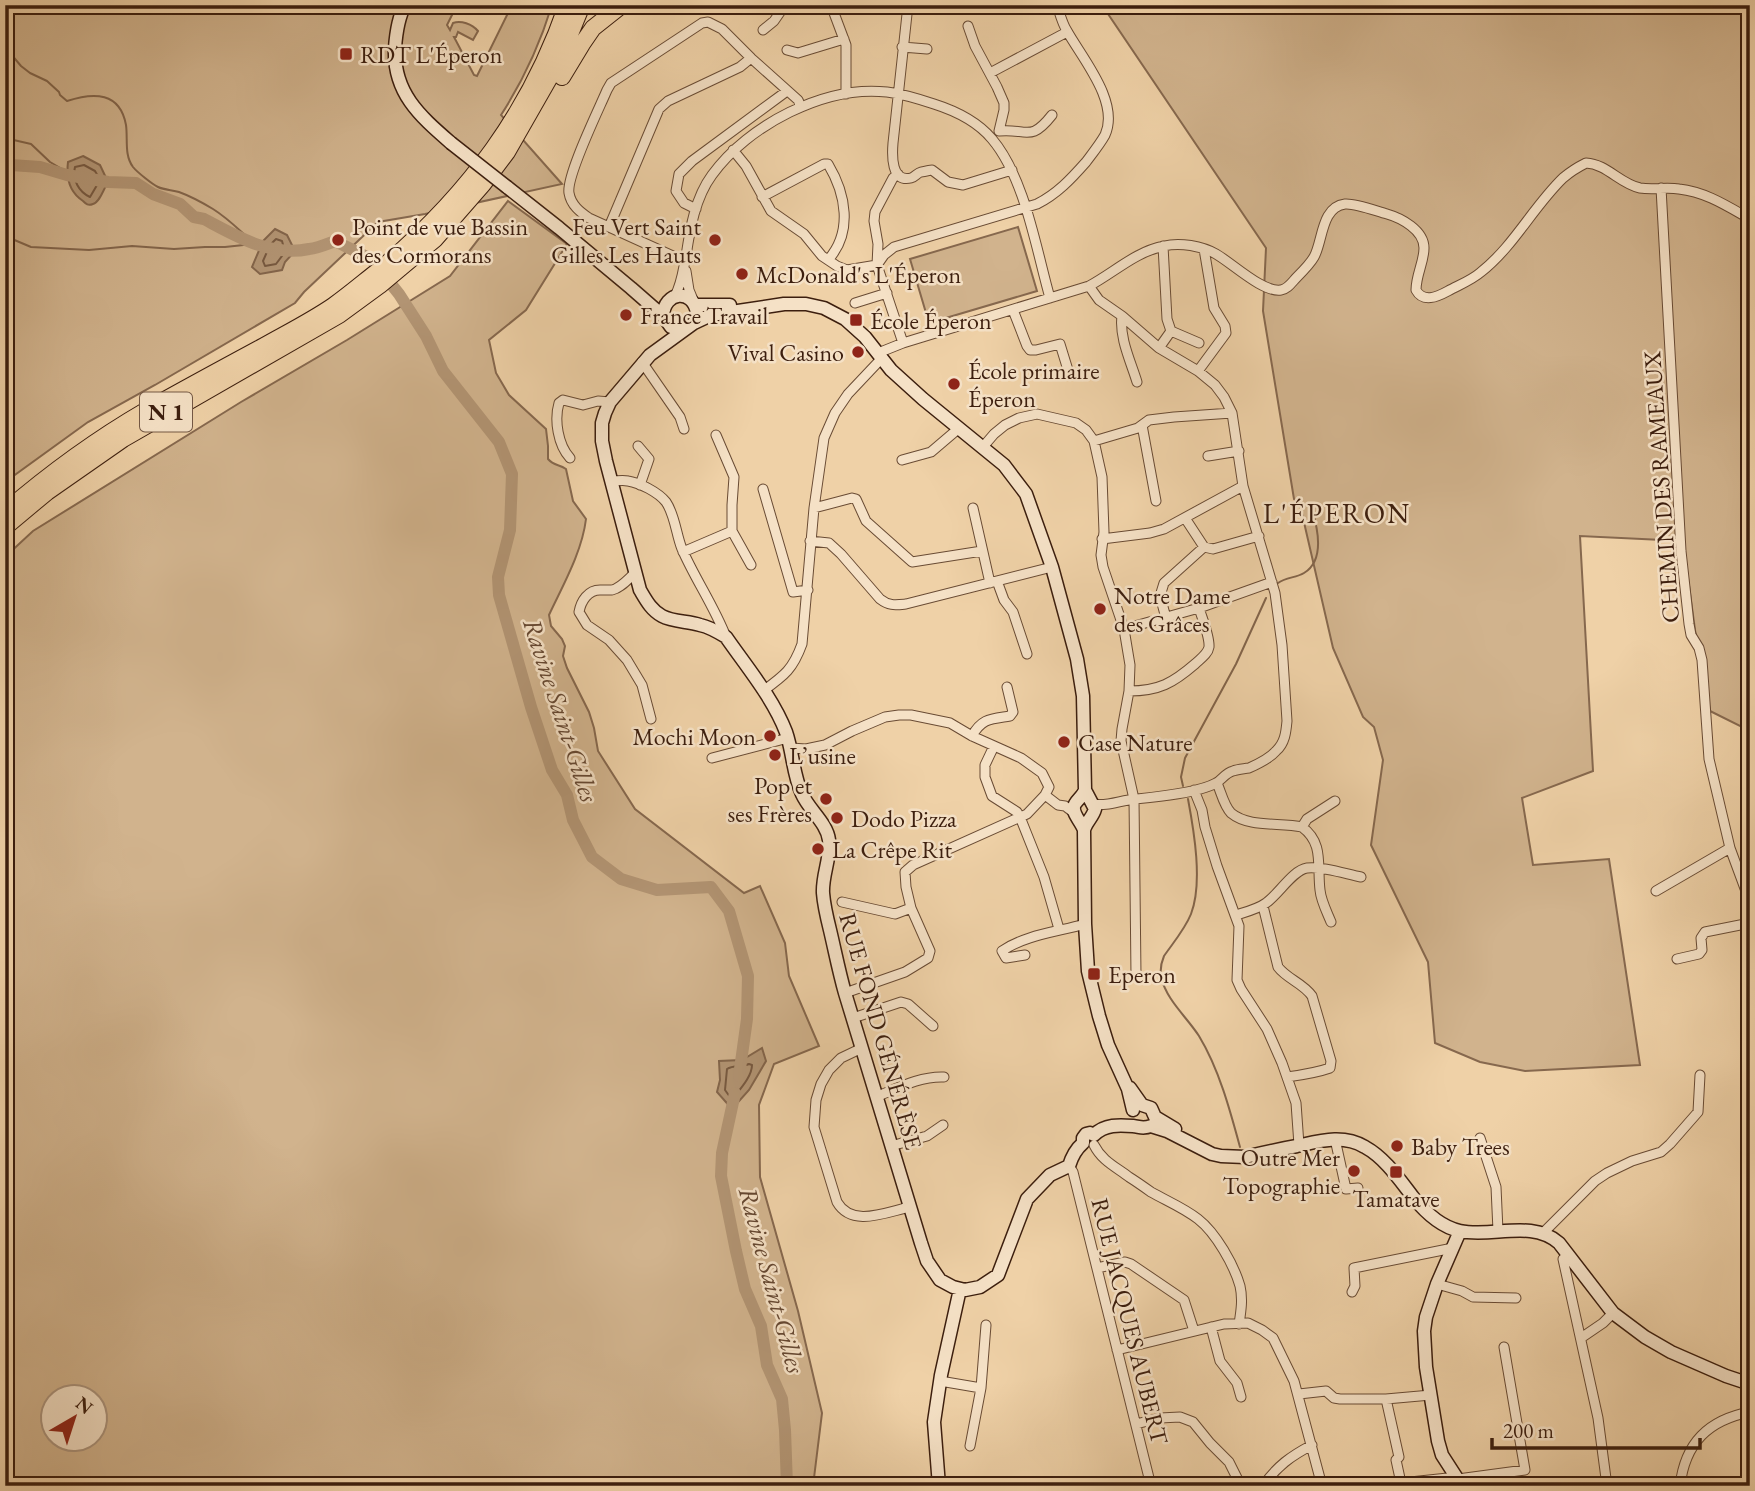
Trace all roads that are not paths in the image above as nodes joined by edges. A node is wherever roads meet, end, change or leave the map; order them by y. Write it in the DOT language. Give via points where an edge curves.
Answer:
graph roads {
  1 [pos="405,5"];
  2 [pos="567,5"];
  3 [pos="582,5"];
  4 [pos="622,5"];
  5 [pos="785,5"];
  6 [pos="831,5"];
  7 [pos="908,5"];
  8 [pos="1057,5"];
  9 [pos="968,26"];
  10 [pos="763,30"];
  11 [pos="1068,32"];
  12 [pos="844,39"];
  13 [pos="902,47"];
  14 [pos="927,49"];
  15 [pos="787,50"];
  16 [pos="751,58"];
  17 [pos="990,73"];
  18 [pos="787,91"];
  19 [pos="846,94"];
  20 [pos="898,94"];
  21 [pos="801,107"];
  22 [pos="1052,115"];
  23 [pos="999,131"];
  24 [pos="991,138"];
  25 [pos="733,150"];
  26 [pos="507,152"];
  27 [pos="1012,170"];
  28 [pos="898,174"];
  29 [pos="1661,188"];
  30 [pos="762,197"];
  31 [pos="1025,208"];
  32 [pos="696,209"];
  33 [pos="1750,219"];
  34 [pos="609,227"];
  35 [pos="429,234"];
  36 [pos="1163,246"];
  37 [pos="1204,249"];
  38 [pos="828,260"];
  39 [pos="685,264"];
  40 [pos="877,265"];
  41 [pos="1089,286"];
  42 [pos="631,288"];
  43 [pos="887,293"];
  44 [pos="1050,298"];
  45 [pos="671,299"];
  46 [pos="855,303"];
  47 [pos="695,304"];
  48 [pos="774,306"];
  49 [pos="1013,310"];
  50 [pos="336,311"];
  51 [pos="1122,316"];
  52 [pos="666,320"];
  53 [pos="689,326"];
  54 [pos="1171,331"];
  55 [pos="903,343"];
  56 [pos="1199,343"];
  57 [pos="1159,348"];
  58 [pos="880,355"];
  59 [pos="646,358"];
  60 [pos="1068,370"];
  61 [pos="1198,371"];
  62 [pos="1137,382"];
  63 [pos="610,402"];
  64 [pos="1232,413"];
  65 [pos="1142,425"];
  66 [pos="684,429"];
  67 [pos="958,429"];
  68 [pos="716,435"];
  69 [pos="1094,441"];
  70 [pos="638,446"];
  71 [pos="982,448"];
  72 [pos="1239,451"];
  73 [pos="1208,456"];
  74 [pos="570,458"];
  75 [pos="902,460"];
  76 [pos="612,481"];
  77 [pos="640,485"];
  78 [pos="1244,486"];
  79 [pos="763,489"];
  80 [pos="1156,501"];
  81 [pos="814,508"];
  82 [pos="973,508"];
  83 [pos="5,512"];
  84 [pos="1185,518"];
  85 [pos="5,527"];
  86 [pos="732,531"];
  87 [pos="1259,536"];
  88 [pos="1102,539"];
  89 [pos="810,541"];
  90 [pos="1204,547"];
  91 [pos="982,551"];
  92 [pos="683,552"];
  93 [pos="751,565"];
  94 [pos="1052,567"];
  95 [pos="635,573"];
  96 [pos="993,582"];
  97 [pos="1272,582"];
  98 [pos="808,590"];
  99 [pos="1199,608"];
  100 [pos="1166,618"];
  101 [pos="1124,629"];
  102 [pos="726,637"];
  103 [pos="1027,654"];
  104 [pos="1007,687"];
  105 [pos="763,691"];
  106 [pos="1129,691"];
  107 [pos="651,719"];
  108 [pos="972,736"];
  109 [pos="789,743"];
  110 [pos="994,746"];
  111 [pos="712,758"];
  112 [pos="1217,783"];
  113 [pos="1195,790"];
  114 [pos="1045,795"];
  115 [pos="1134,799"];
  116 [pos="1335,801"];
  117 [pos="1084,808"];
  118 [pos="1020,817"];
  119 [pos="1302,827"];
  120 [pos="1730,848"];
  121 [pos="1319,869"];
  122 [pos="1361,877"];
  123 [pos="1656,891"];
  124 [pos="842,902"];
  125 [pos="1750,902"];
  126 [pos="1263,906"];
  127 [pos="911,908"];
  128 [pos="1236,915"];
  129 [pos="1331,922"];
  130 [pos="1750,923"];
  131 [pos="1085,924"];
  132 [pos="1059,929"];
  133 [pos="1025,955"];
  134 [pos="1677,959"];
  135 [pos="1136,975"];
  136 [pos="845,993"];
  137 [pos="853,1018"];
  138 [pos="933,1026"];
  139 [pos="862,1048"];
  140 [pos="1700,1075"];
  141 [pos="944,1077"];
  142 [pos="1287,1077"];
  143 [pos="876,1097"];
  144 [pos="1136,1114"];
  145 [pos="1153,1121"];
  146 [pos="943,1125"];
  147 [pos="1480,1138"];
  148 [pos="1335,1139"];
  149 [pos="1090,1141"];
  150 [pos="1299,1145"];
  151 [pos="891,1146"];
  152 [pos="1069,1166"];
  153 [pos="1358,1188"];
  154 [pos="910,1206"];
  155 [pos="1460,1231"];
  156 [pos="1498,1231"];
  157 [pos="1543,1233"];
  158 [pos="1453,1248"];
  159 [pos="1563,1259"];
  160 [pos="1097,1268"];
  161 [pos="1437,1284"];
  162 [pos="960,1289"];
  163 [pos="1352,1292"];
  164 [pos="1516,1298"];
  165 [pos="1613,1312"];
  166 [pos="1239,1324"];
  167 [pos="986,1325"];
  168 [pos="1211,1327"];
  169 [pos="1194,1331"];
  170 [pos="1581,1338"];
  171 [pos="1504,1347"];
  172 [pos="1117,1350"];
  173 [pos="1726,1376"];
  174 [pos="940,1381"];
  175 [pos="1750,1384"];
  176 [pos="981,1388"];
  177 [pos="1750,1391"];
  178 [pos="1299,1394"];
  179 [pos="1431,1395"];
  180 [pos="1241,1397"];
  181 [pos="1386,1399"];
  182 [pos="1750,1412"];
  183 [pos="1136,1424"];
  184 [pos="1312,1445"];
  185 [pos="970,1446"];
  186 [pos="1459,1481"];
  187 [pos="939,1486"];
  188 [pos="1151,1486"];
  189 [pos="1241,1486"];
  190 [pos="1263,1486"];
  191 [pos="1322,1486"];
  192 [pos="1607,1486"];
  193 [pos="1680,1486"];
  1 -- 42 [label="main road, bridge" via="395,61 410,103 451,143"];
  2 -- 35 [label="highway, N 1" via="507,128"];
  3 -- 26 [label="highway, N 1" via="559,61"];
  4 -- 26 [label="highway" via="588,34 544,107"];
  5 -- 10 [label="street"];
  6 -- 12 [label="street"];
  7 -- 13 [label="street"];
  8 -- 11 [label="street"];
  9 -- 17 [label="street"];
  11 -- 17 [label="street"];
  11 -- 31 [label="street" via="1107,105 1105,135 1072,179 1047,199"];
  12 -- 15 [label="street" via="798,53"];
  12 -- 19 [label="street"];
  13 -- 14 [label="street"];
  13 -- 20 [label="street"];
  16 -- 18 [label="street"];
  16 -- 34 [label="street" via="659,109"];
  16 -- 34 [label="street" via="722,29 702,23 611,83 568,190 581,212"];
  17 -- 23 [label="street" via="1004,103"];
  18 -- 21 [label="street"];
  18 -- 32 [label="street" via="679,174 676,191 684,203"];
  19 -- 20 [label="street"];
  19 -- 21 [label="street"];
  20 -- 24 [label="street" via="957,113"];
  20 -- 28 [label="street" via="892,160"];
  21 -- 25 [label="street"];
  22 -- 23 [label="street" via="1037,131"];
  23 -- 24 [label="street"];
  24 -- 27 [label="street"];
  25 -- 30 [label="street"];
  25 -- 32 [label="street" via="710,177"];
  26 -- 35 [label="highway, N 1" via="483,184"];
  27 -- 28 [label="street" via="963,186 932,170 911,178"];
  27 -- 31 [label="street"];
  28 -- 40 [label="street" via="874,217"];
  29 -- 33 [label="street" via="1703,194"];
  29 -- 37 [label="street" via="1641,188 1599,165 1586,163 1563,178 1479,275 1430,299 1416,290 1424,247 1421,237 1405,221 1353,205 1331,211 1313,259 1279,290 1254,281"];
  29 -- 120 [label="street, CHEMIN DES RAMEAUX" via="1683,576 1691,635 1702,660 1709,759"];
  30 -- 38 [label="street" via="771,211 804,234"];
  30 -- 38 [label="street" via="828,164 844,211 841,240"];
  31 -- 40 [label="street" via="894,247"];
  31 -- 44 [label="street"];
  32 -- 39 [label="street"];
  34 -- 39 [label="street"];
  35 -- 50 [label="highway, N 1" via="380,285"];
  36 -- 37 [label="street"];
  36 -- 41 [label="street" via="1127,261"];
  36 -- 54 [label="street"];
  37 -- 61 [label="street" via="1214,308 1226,333"];
  38 -- 40 [label="street" via="847,270"];
  39 -- 45 [label="street" via="680,287"];
  39 -- 47 [label="street"];
  40 -- 43 [label="street"];
  41 -- 44 [label="street"];
  41 -- 51 [label="street" via="1099,300"];
  42 -- 45 [label="main road"];
  42 -- 52 [label="main road"];
  43 -- 46 [label="street"];
  43 -- 55 [label="street"];
  44 -- 49 [label="street"];
  45 -- 47 [label="main road" via="682,296"];
  45 -- 52 [label="main road" via="663,311"];
  47 -- 48 [label="main road"];
  47 -- 53 [label="main road" via="698,313"];
  48 -- 53 [label="main road" via="711,314"];
  48 -- 58 [label="main road" via="806,304 835,313"];
  49 -- 55 [label="street"];
  49 -- 60 [label="street" via="1030,350 1060,344"];
  50 -- 83 [label="highway, N 1" via="144,412"];
  50 -- 85 [label="highway, N 1" via="304,337 123,439"];
  51 -- 57 [label="street"];
  51 -- 62 [label="street" via="1123,337"];
  52 -- 53 [label="main road" via="675,329"];
  52 -- 59 [label="main road"];
  53 -- 59 [label="main road"];
  54 -- 56 [label="street"];
  54 -- 57 [label="street"];
  55 -- 58 [label="street"];
  57 -- 61 [label="street"];
  58 -- 67 [label="main road"];
  58 -- 81 [label="street" via="835,413 824,438"];
  59 -- 63 [label="main road"];
  59 -- 66 [label="street"];
  61 -- 64 [label="street" via="1215,385"];
  63 -- 74 [label="street" via="559,403 557,428"];
  63 -- 76 [label="main road" via="602,423 602,441"];
  64 -- 65 [label="street" via="1161,418"];
  64 -- 72 [label="street"];
  65 -- 69 [label="street"];
  65 -- 80 [label="street"];
  67 -- 71 [label="main road"];
  67 -- 75 [label="street" via="931,452"];
  68 -- 86 [label="street" via="734,477"];
  69 -- 71 [label="street" via="1076,423 1037,414 1005,425"];
  69 -- 88 [label="street" via="1102,477"];
  70 -- 77 [label="street" via="649,459"];
  71 -- 94 [label="main road" via="1004,465 1026,494"];
  72 -- 73 [label="street"];
  72 -- 78 [label="street"];
  76 -- 77 [label="street"];
  76 -- 95 [label="main road"];
  77 -- 92 [label="street" via="666,502"];
  78 -- 84 [label="street"];
  78 -- 87 [label="street"];
  79 -- 98 [label="street" via="793,592"];
  81 -- 89 [label="street"];
  81 -- 91 [label="street" via="856,499 866,521 912,562"];
  82 -- 91 [label="street"];
  84 -- 88 [label="street" via="1150,533"];
  84 -- 90 [label="street"];
  86 -- 92 [label="street"];
  86 -- 93 [label="street"];
  87 -- 90 [label="street" via="1213,549"];
  87 -- 97 [label="street"];
  88 -- 101 [label="street" via="1103,567"];
  89 -- 96 [label="street" via="829,543 880,599 894,606"];
  89 -- 98 [label="street"];
  90 -- 100 [label="street" via="1164,583 1160,596"];
  91 -- 96 [label="street"];
  92 -- 102 [label="street"];
  94 -- 96 [label="street"];
  94 -- 117 [label="main road" via="1083,696"];
  95 -- 102 [label="main road" via="650,607 662,616 699,624"];
  95 -- 107 [label="street" via="619,587 591,592 579,612 587,625 610,640 627,660 642,685"];
  96 -- 103 [label="street" via="1013,612"];
  97 -- 99 [label="street"];
  97 -- 112 [label="street" via="1282,645 1286,733 1267,759 1234,770"];
  98 -- 105 [label="street" via="802,644 795,662"];
  99 -- 100 [label="street"];
  99 -- 106 [label="street" via="1209,641 1205,654 1160,687"];
  100 -- 101 [label="street"];
  101 -- 106 [label="street"];
  102 -- 105 [label="main road, RUE FOND GÉNÉRÈSE"];
  104 -- 108 [label="street" via="1013,712 988,719"];
  105 -- 109 [label="main road, RUE FOND GÉNÉRÈSE" via="777,711"];
  106 -- 115 [label="street" via="1121,741"];
  108 -- 109 [label="street" via="950,723 898,715 825,745 806,749"];
  108 -- 110 [label="street"];
  109 -- 111 [label="street"];
  109 -- 136 [label="main road, RUE FOND GÉNÉRÈSE" via="802,794 829,838 824,902"];
  110 -- 114 [label="street" via="1042,773 1049,787"];
  110 -- 118 [label="street" via="985,777 992,796"];
  112 -- 113 [label="street"];
  112 -- 119 [label="street" via="1231,813 1255,822"];
  113 -- 115 [label="street"];
  113 -- 128 [label="street"];
  114 -- 117 [label="street" via="1058,805"];
  114 -- 118 [label="street"];
  115 -- 117 [label="street"];
  115 -- 135 [label="street"];
  116 -- 119 [label="street"];
  117 -- 131 [label="main road"];
  118 -- 127 [label="street" via="913,865 905,872"];
  118 -- 132 [label="street"];
  119 -- 121 [label="street" via="1316,842"];
  120 -- 123 [label="street"];
  120 -- 125 [label="street, CHEMIN DES RAMEAUX"];
  121 -- 122 [label="street"];
  121 -- 126 [label="street" via="1304,868"];
  121 -- 129 [label="street" via="1320,893"];
  124 -- 127 [label="street" via="895,914"];
  126 -- 128 [label="street"];
  126 -- 142 [label="street" via="1278,967 1312,996 1331,1061 1326,1070"];
  127 -- 136 [label="street" via="929,944 928,958 905,972"];
  128 -- 142 [label="street" via="1240,936 1237,979 1267,1029"];
  130 -- 134 [label="street" via="1706,932 1699,954"];
  131 -- 132 [label="street"];
  131 -- 144 [label="main road" via="1092,990"];
  132 -- 133 [label="street" via="1002,951 1006,958"];
  136 -- 137 [label="main road, RUE FOND GÉNÉRÈSE"];
  137 -- 138 [label="street" via="901,1002"];
  137 -- 139 [label="main road, RUE FOND GÉNÉRÈSE"];
  139 -- 143 [label="main road, RUE FOND GÉNÉRÈSE"];
  139 -- 154 [label="street" via="829,1070 816,1100 814,1127 840,1208 861,1217"];
  140 -- 157 [label="street" via="1698,1112 1670,1144 1595,1181"];
  141 -- 143 [label="street" via="932,1076"];
  142 -- 150 [label="street" via="1296,1104"];
  143 -- 151 [label="main road, RUE FOND GÉNÉRÈSE"];
  144 -- 145 [label="main road" via="1144,1128"];
  144 -- 145 [label="main road" via="1152,1108"];
  144 -- 149 [label="main road" via="1101,1129"];
  145 -- 150 [label="main road" via="1229,1157"];
  146 -- 151 [label="street" via="927,1136"];
  147 -- 156 [label="street" via="1496,1186"];
  148 -- 150 [label="main road"];
  148 -- 153 [label="street" via="1346,1189"];
  148 -- 155 [label="main road" via="1356,1142 1375,1154 1426,1211"];
  149 -- 152 [label="main road" via="1077,1148"];
  149 -- 166 [label="street" via="1105,1161 1209,1229 1240,1287"];
  151 -- 154 [label="main road, RUE FOND GÉNÉRÈSE"];
  152 -- 160 [label="street, RUE JACQUES AUBERT"];
  152 -- 162 [label="main road" via="1050,1175 1027,1199 998,1275 972,1290"];
  154 -- 162 [label="main road, RUE FOND GÉNÉRÈSE" via="927,1261 940,1280"];
  155 -- 156 [label="main road"];
  155 -- 158 [label="main road"];
  156 -- 157 [label="main road"];
  157 -- 165 [label="main road" via="1559,1243"];
  158 -- 161 [label="main road"];
  158 -- 163 [label="street" via="1354,1269"];
  159 -- 170 [label="street"];
  160 -- 169 [label="street" via="1131,1264 1184,1300"];
  160 -- 172 [label="street, RUE JACQUES AUBERT"];
  161 -- 164 [label="street" via="1474,1297"];
  161 -- 179 [label="main road" via="1424,1331"];
  162 -- 174 [label="main road"];
  165 -- 170 [label="street"];
  165 -- 173 [label="main road" via="1671,1352"];
  166 -- 168 [label="street"];
  166 -- 178 [label="street" via="1255,1326 1273,1338"];
  167 -- 176 [label="street"];
  168 -- 169 [label="street"];
  168 -- 180 [label="street" via="1220,1361 1237,1383"];
  169 -- 172 [label="street"];
  170 -- 192 [label="street"];
  171 -- 186 [label="street" via="1525,1470"];
  172 -- 183 [label="street, RUE JACQUES AUBERT"];
  173 -- 175 [label="main road"];
  173 -- 177 [label="main road"];
  174 -- 176 [label="street"];
  174 -- 187 [label="main road" via="934,1422"];
  176 -- 185 [label="street"];
  178 -- 181 [label="street" via="1326,1391 1340,1399"];
  178 -- 184 [label="street"];
  179 -- 181 [label="street"];
  179 -- 186 [label="main road" via="1442,1455"];
  181 -- 186 [label="street" via="1401,1483"];
  182 -- 193 [label="street" via="1713,1424 1701,1435 1684,1463"];
  183 -- 188 [label="street, RUE JACQUES AUBERT"];
  183 -- 189 [label="street" via="1160,1418 1192,1422 1232,1466"];
  184 -- 190 [label="street" via="1290,1457"];
  184 -- 191 [label="street"];
}
